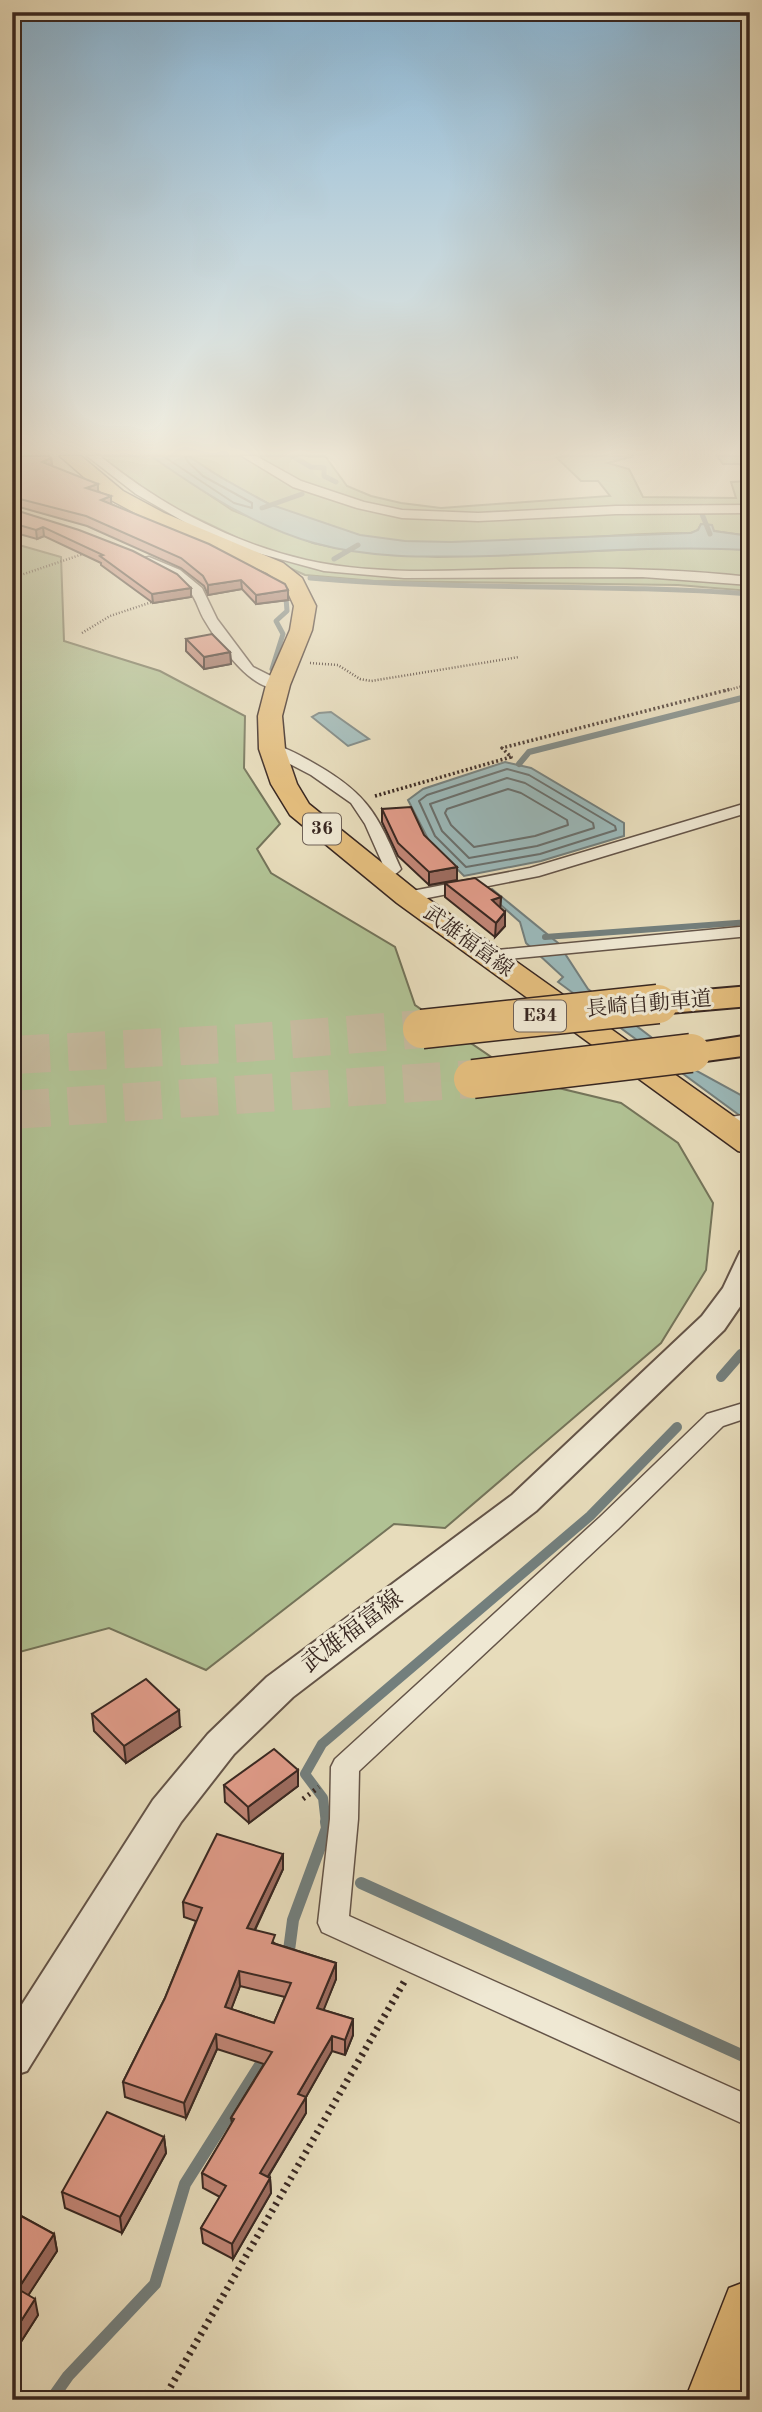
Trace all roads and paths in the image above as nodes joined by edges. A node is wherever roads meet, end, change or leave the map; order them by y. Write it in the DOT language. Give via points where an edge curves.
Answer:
graph roads {
  1 [pos="40,569"];
  2 [pos="166,569"];
  3 [pos="276,569"];
  4 [pos="346,569"];
  5 [pos="12,578"];
  6 [pos="750,581"];
  7 [pos="197,591"];
  8 [pos="82,633"];
  9 [pos="519,657"];
  10 [pos="283,673"];
  11 [pos="750,684"];
  12 [pos="272,750"];
  13 [pos="357,800"];
  14 [pos="750,807"];
  15 [pos="378,874"];
  16 [pos="407,897"];
  17 [pos="750,931"];
  18 [pos="486,956"];
  19 [pos="750,996"];
  20 [pos="422,1029"];
  21 [pos="750,1045"];
  22 [pos="473,1079"];
  23 [pos="741,1127"];
  24 [pos="750,1258"];
  25 [pos="750,1409"];
  26 [pos="327,1781"];
  27 [pos="303,1800"];
  28 [pos="417,1961"];
  29 [pos="12,2057"];
  30 [pos="750,2112"];
  31 [pos="750,2309"];
  32 [pos="163,2400"];
  33 [pos="715,2400"];
  1 -- 5 [label="path"];
  2 -- 7 [label="street"];
  3 -- 10 [label="main road, 武雄福富線 / 36" via="294,583 304,606 301,630"];
  4 -- 6 [label="street"];
  7 -- 8 [label="path" via="142,604"];
  7 -- 10 [label="street" via="211,620 248,670"];
  9 -- 10 [label="path" via="371,681 338,665"];
  10 -- 12 [label="main road, 武雄福富線 / 36" via="270,716"];
  11 -- 13 [label="path" via="502,748 511,757"];
  12 -- 13 [label="street" via="292,756"];
  12 -- 15 [label="main road, 武雄福富線 / 36" via="299,809"];
  13 -- 15 [label="street" via="393,869"];
  14 -- 16 [label="street" via="533,872"];
  15 -- 16 [label="main road, 武雄福富線 / 36"];
  16 -- 18 [label="main road, 武雄福富線 / 36"];
  17 -- 18 [label="street"];
  18 -- 23 [label="main road, 武雄福富線 / 36"];
  19 -- 20 [label="highway, 長崎自動車道 / E34, bridge"];
  21 -- 22 [label="highway, bridge"];
  24 -- 29 [label="street, 武雄福富線" via="737,1289 713,1323 524,1503 280,1687 221,1744 167,1811"];
  25 -- 28 [label="street" via="715,1420 345,1767 333,1923"];
  26 -- 27 [label="path"];
  28 -- 30 [label="street"];
  28 -- 32 [label="path"];
  31 -- 33 [label="main road"];
}
